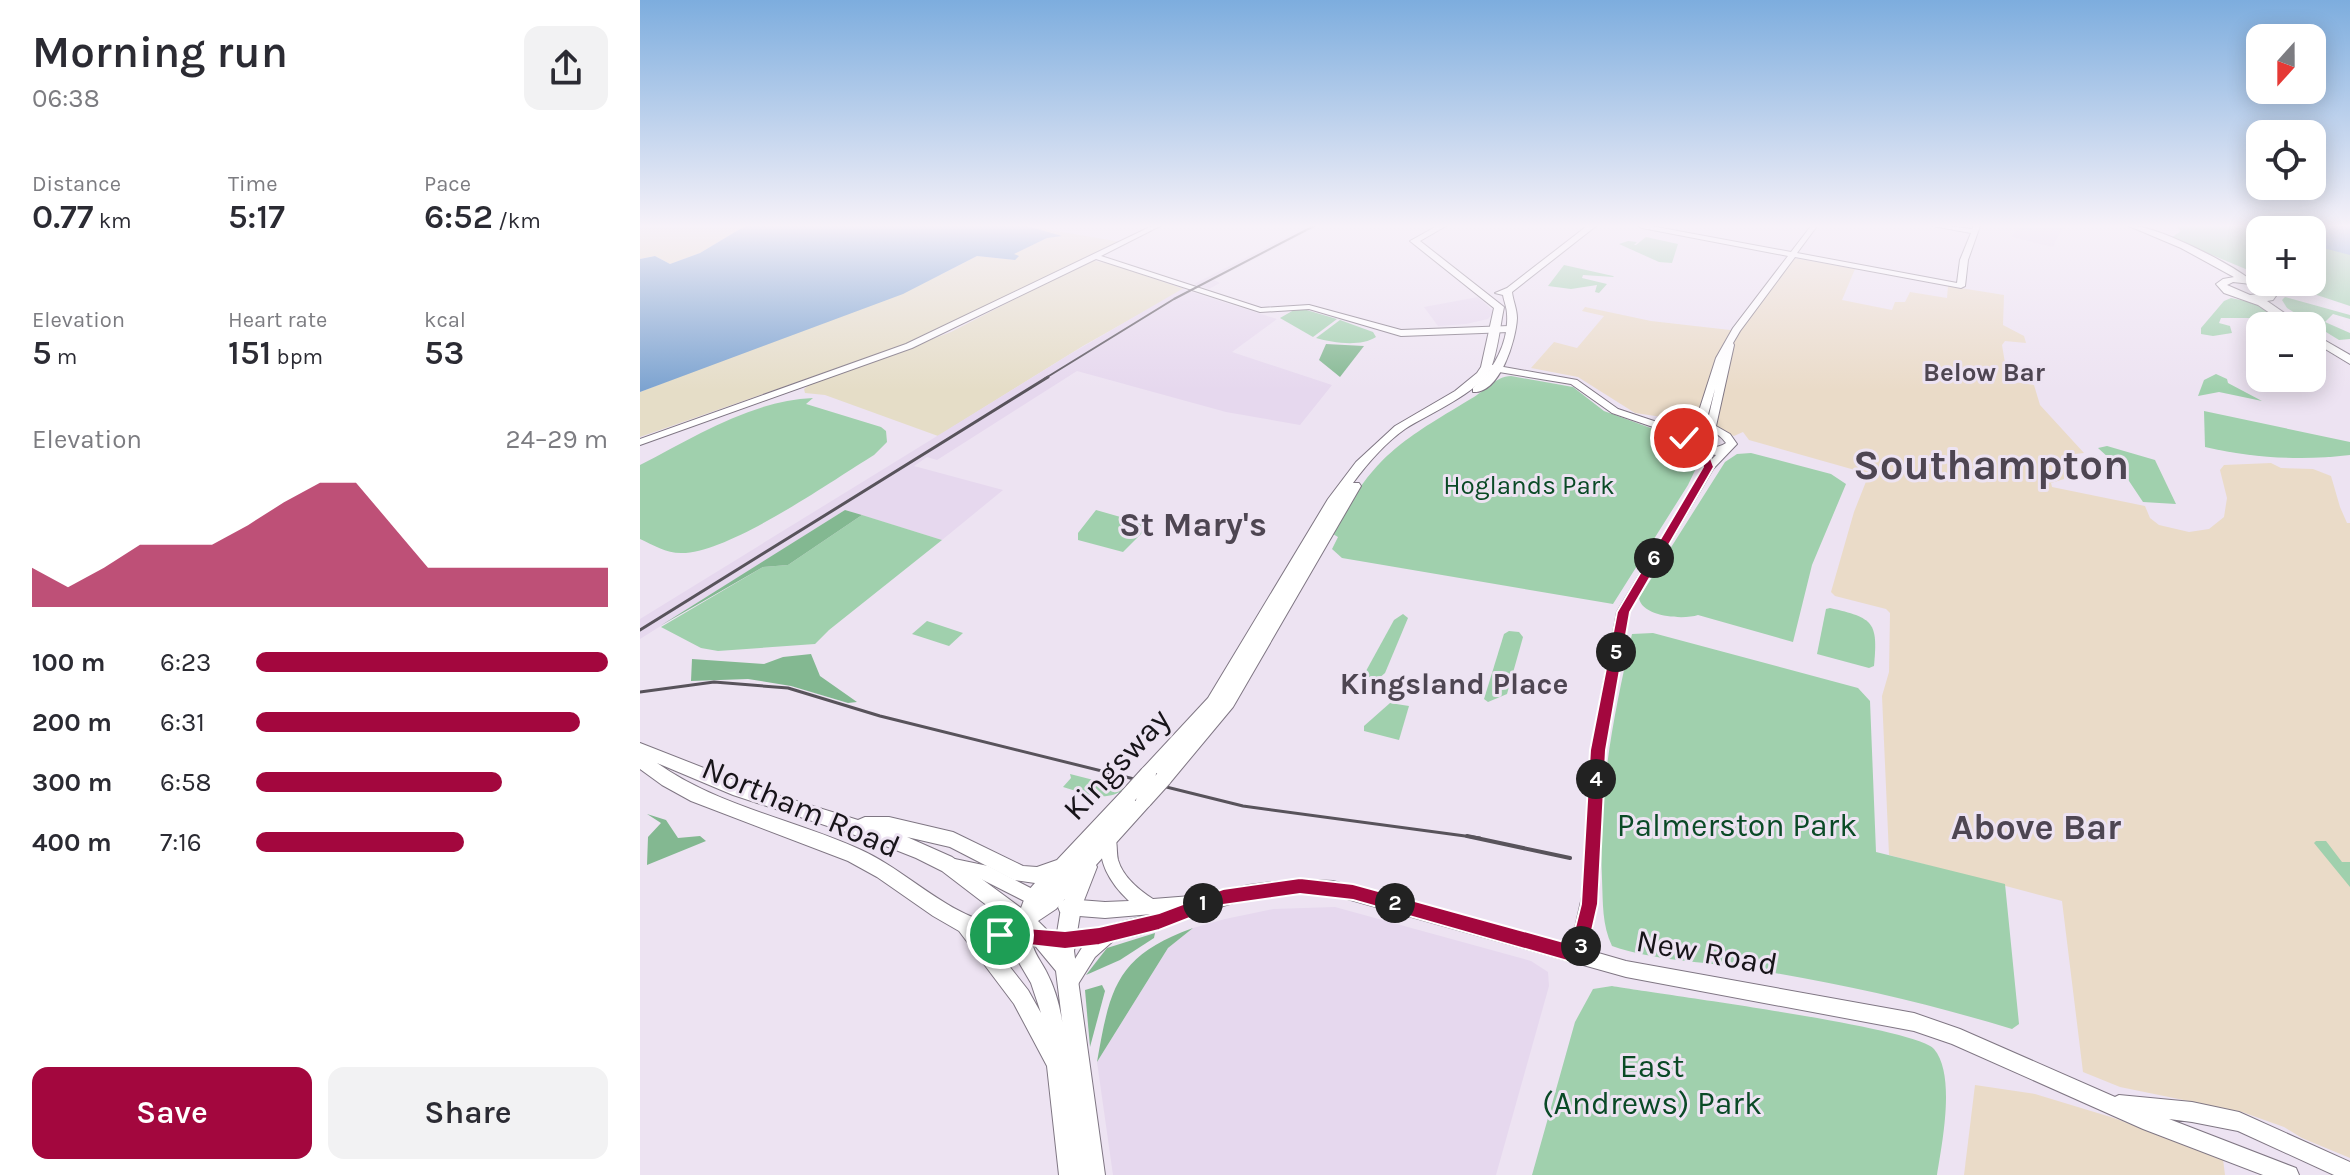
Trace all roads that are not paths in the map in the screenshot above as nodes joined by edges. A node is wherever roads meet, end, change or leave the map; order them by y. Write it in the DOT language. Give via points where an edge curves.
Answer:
graph roads {
  1 [pos="1045,281"];
  2 [pos="1171,281"];
  3 [pos="1469,281"];
  4 [pos="1521,281"];
  5 [pos="1771,281"];
  6 [pos="1932,281"];
  7 [pos="1962,281"];
  8 [pos="2222,281"];
  9 [pos="2226,281"];
  10 [pos="1508,291"];
  11 [pos="1484,292"];
  12 [pos="2272,296"];
  13 [pos="2252,298"];
  14 [pos="2269,298"];
  15 [pos="2274,312"];
  16 [pos="2289,312"];
  17 [pos="1496,329"];
  18 [pos="1509,329"];
  19 [pos="2326,337"];
  20 [pos="1730,345"];
  21 [pos="2326,345"];
  22 [pos="2350,351"];
  23 [pos="2350,360"];
  24 [pos="1492,368"];
  25 [pos="1711,428"];
  26 [pos="1688,429"];
  27 [pos="640,442"];
  28 [pos="1703,450"];
  29 [pos="1726,451"];
  30 [pos="1709,467"];
  31 [pos="640,750"];
  32 [pos="640,760"];
  33 [pos="1136,797"];
  34 [pos="852,824"];
  35 [pos="1109,839"];
  36 [pos="1093,856"];
  37 [pos="947,864"];
  38 [pos="1064,864"];
  39 [pos="1041,901"];
  40 [pos="1203,904"];
  41 [pos="1151,907"];
  42 [pos="1071,908"];
  43 [pos="967,927"];
  44 [pos="1015,931"];
  45 [pos="1109,934"];
  46 [pos="1055,940"];
  47 [pos="1578,955"];
  48 [pos="1067,975"];
  49 [pos="1058,1076"];
  50 [pos="2116,1104"];
  51 [pos="2350,1172"];
  52 [pos="1071,1175"];
  53 [pos="1093,1175"];
  54 [pos="2289,1175"];
  1 -- 27 [label="street" via="944,331"];
  2 -- 17 [label="street" via="1260,310 1305,306 1394,332"];
  3 -- 11 [label="main road"];
  4 -- 10 [label="main road"];
  5 -- 20 [label="street"];
  6 -- 7 [label="street" via="1961,286"];
  8 -- 9 [label="highway"];
  8 -- 13 [label="highway" via="2228,291"];
  10 -- 11 [label="main road"];
  10 -- 18 [label="main road"];
  11 -- 17 [label="main road" via="1499,307"];
  12 -- 14 [label="highway"];
  13 -- 14 [label="highway"];
  13 -- 15 [label="highway"];
  14 -- 16 [label="highway"];
  17 -- 18 [label="street"];
  17 -- 24 [label="main road"];
  18 -- 24 [label="main road"];
  19 -- 22 [label="highway"];
  20 -- 25 [label="street"];
  20 -- 26 [label="street" via="1720,358 1702,418"];
  21 -- 23 [label="highway"];
  24 -- 26 [label="street" via="1569,380 1615,411 1659,426"];
  24 -- 33 [label="main road, Kingsway, bridge" via="1399,428 1370,454 1334,499 1227,703"];
  25 -- 26 [label="street"];
  25 -- 29 [label="street" via="1732,441"];
  26 -- 28 [label="street"];
  28 -- 29 [label="street"];
  28 -- 30 [label="street"];
  29 -- 30 [label="street"];
  30 -- 47 [label="street" via="1623,612 1598,750 1590,904"];
  31 -- 34 [label="main road, Northam Road" via="750,794"];
  32 -- 43 [label="main road, Northam Road" via="725,810 881,869"];
  33 -- 35 [label="main road, Kingsway"];
  33 -- 38 [label="main road, Kingsway"];
  34 -- 37 [label="main road, Northam Road"];
  34 -- 38 [label="main road" via="889,825 953,840 1021,874 1037,875"];
  35 -- 36 [label="main road, Kingsway"];
  35 -- 41 [label="street" via="1108,856 1117,876"];
  36 -- 39 [label="main road, Kingsway"];
  36 -- 42 [label="main road, Kingsway"];
  37 -- 39 [label="street, New Road" via="982,871"];
  37 -- 44 [label="main road, Northam Road"];
  38 -- 39 [label="main road, Kingsway"];
  39 -- 42 [label="street, New Road"];
  39 -- 44 [label="main road, Kingsway"];
  40 -- 41 [label="street, New Road"];
  40 -- 45 [label="street, New Road"];
  40 -- 47 [label="street, New Road" via="1278,887 1333,888"];
  41 -- 42 [label="street, New Road"];
  42 -- 46 [label="main road, Kingsway"];
  43 -- 44 [label="main road, Northam Road"];
  43 -- 49 [label="main road" via="1021,997"];
  44 -- 46 [label="main road, Northam Road"];
  44 -- 49 [label="main road" via="1051,1013"];
  45 -- 46 [label="street, New Road"];
  45 -- 48 [label="street"];
  46 -- 48 [label="main road, Kingsway"];
  47 -- 50 [label="street, New Road" via="1626,969 1914,1022"];
  48 -- 53 [label="main road, Kingsway"];
  49 -- 52 [label="main road"];
  50 -- 51 [label="street" via="2239,1122"];
  50 -- 54 [label="street"];
}
